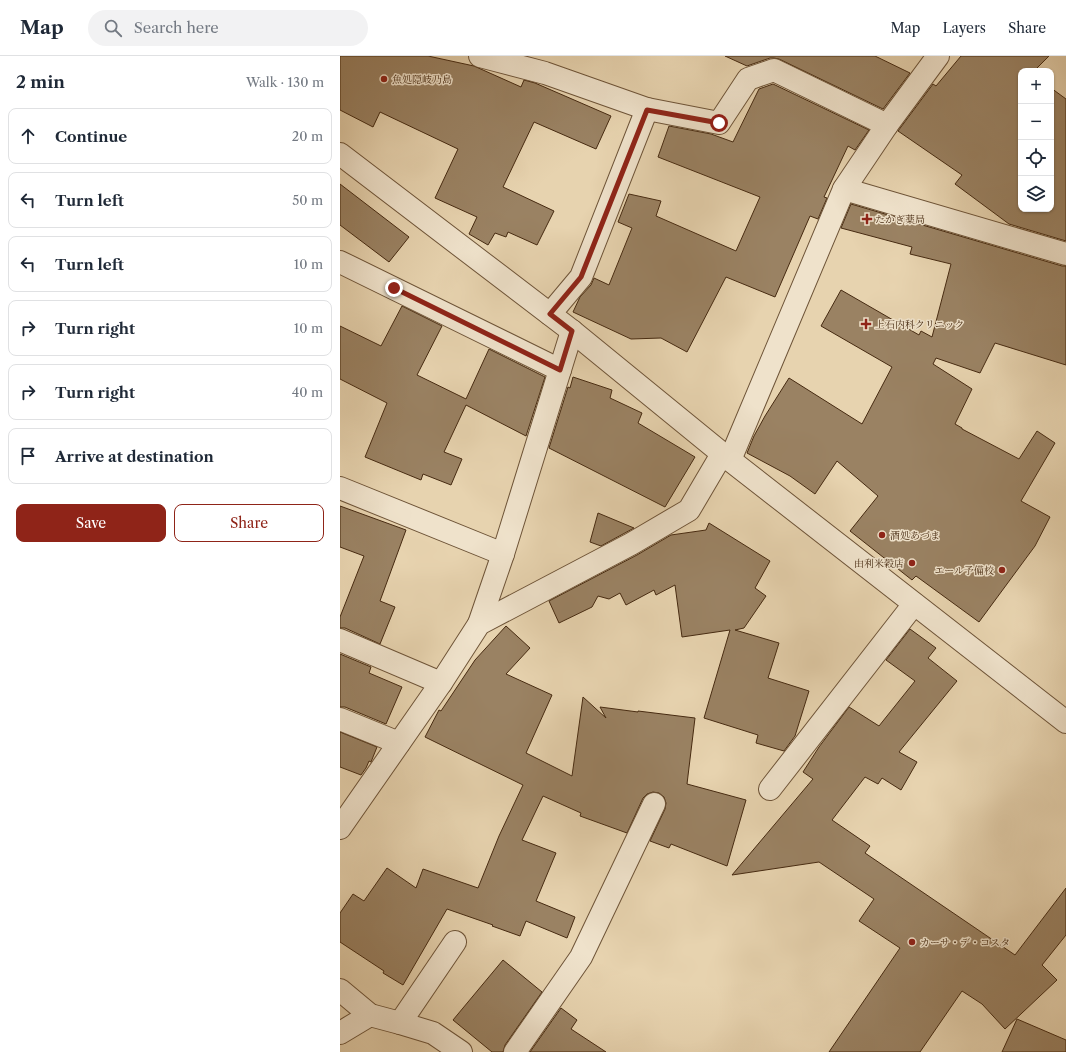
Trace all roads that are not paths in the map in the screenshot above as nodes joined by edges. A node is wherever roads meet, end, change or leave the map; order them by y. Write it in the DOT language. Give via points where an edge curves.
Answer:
graph roads {
  1 [pos="480,56"];
  2 [pos="938,56"];
  3 [pos="548,64"];
  4 [pos="647,110"];
  5 [pos="887,125"];
  6 [pos="340,154"];
  7 [pos="844,189"];
  8 [pos="1066,254"];
  9 [pos="340,262"];
  10 [pos="550,314"];
  11 [pos="572,331"];
  12 [pos="560,370"];
  13 [pos="726,457"];
  14 [pos="340,488"];
  15 [pos="503,554"];
  16 [pos="914,604"];
  17 [pos="479,624"];
  18 [pos="340,640"];
  19 [pos="441,683"];
  20 [pos="340,719"];
  21 [pos="1066,722"];
  22 [pos="399,743"];
  23 [pos="770,789"];
  24 [pos="654,804"];
  25 [pos="340,828"];
  26 [pos="455,942"];
  27 [pos="340,990"];
  28 [pos="370,1015"];
  29 [pos="400,1023"];
  30 [pos="340,1033"];
  31 [pos="461,1052"];
  32 [pos="515,1052"];
  1 -- 3 [label="street"];
  2 -- 5 [label="street"];
  3 -- 4 [label="street"];
  4 -- 5 [label="street" via="719,123 748,79 774,70"];
  4 -- 10 [label="street" via="581,277"];
  5 -- 7 [label="street"];
  6 -- 10 [label="street"];
  7 -- 8 [label="street"];
  7 -- 13 [label="street"];
  9 -- 12 [label="street"];
  10 -- 11 [label="street"];
  11 -- 12 [label="street"];
  11 -- 13 [label="street"];
  12 -- 15 [label="street"];
  13 -- 16 [label="street"];
  13 -- 17 [label="street" via="689,510 631,544"];
  14 -- 15 [label="street"];
  15 -- 17 [label="street"];
  16 -- 21 [label="street"];
  16 -- 23 [label="street"];
  17 -- 19 [label="street"];
  18 -- 19 [label="street"];
  19 -- 22 [label="street"];
  20 -- 22 [label="street"];
  22 -- 25 [label="street"];
  24 -- 32 [label="street" via="581,957"];
  26 -- 29 [label="street"];
  27 -- 28 [label="street"];
  28 -- 29 [label="street"];
  28 -- 30 [label="street"];
  29 -- 31 [label="street" via="433,1033"];
}
